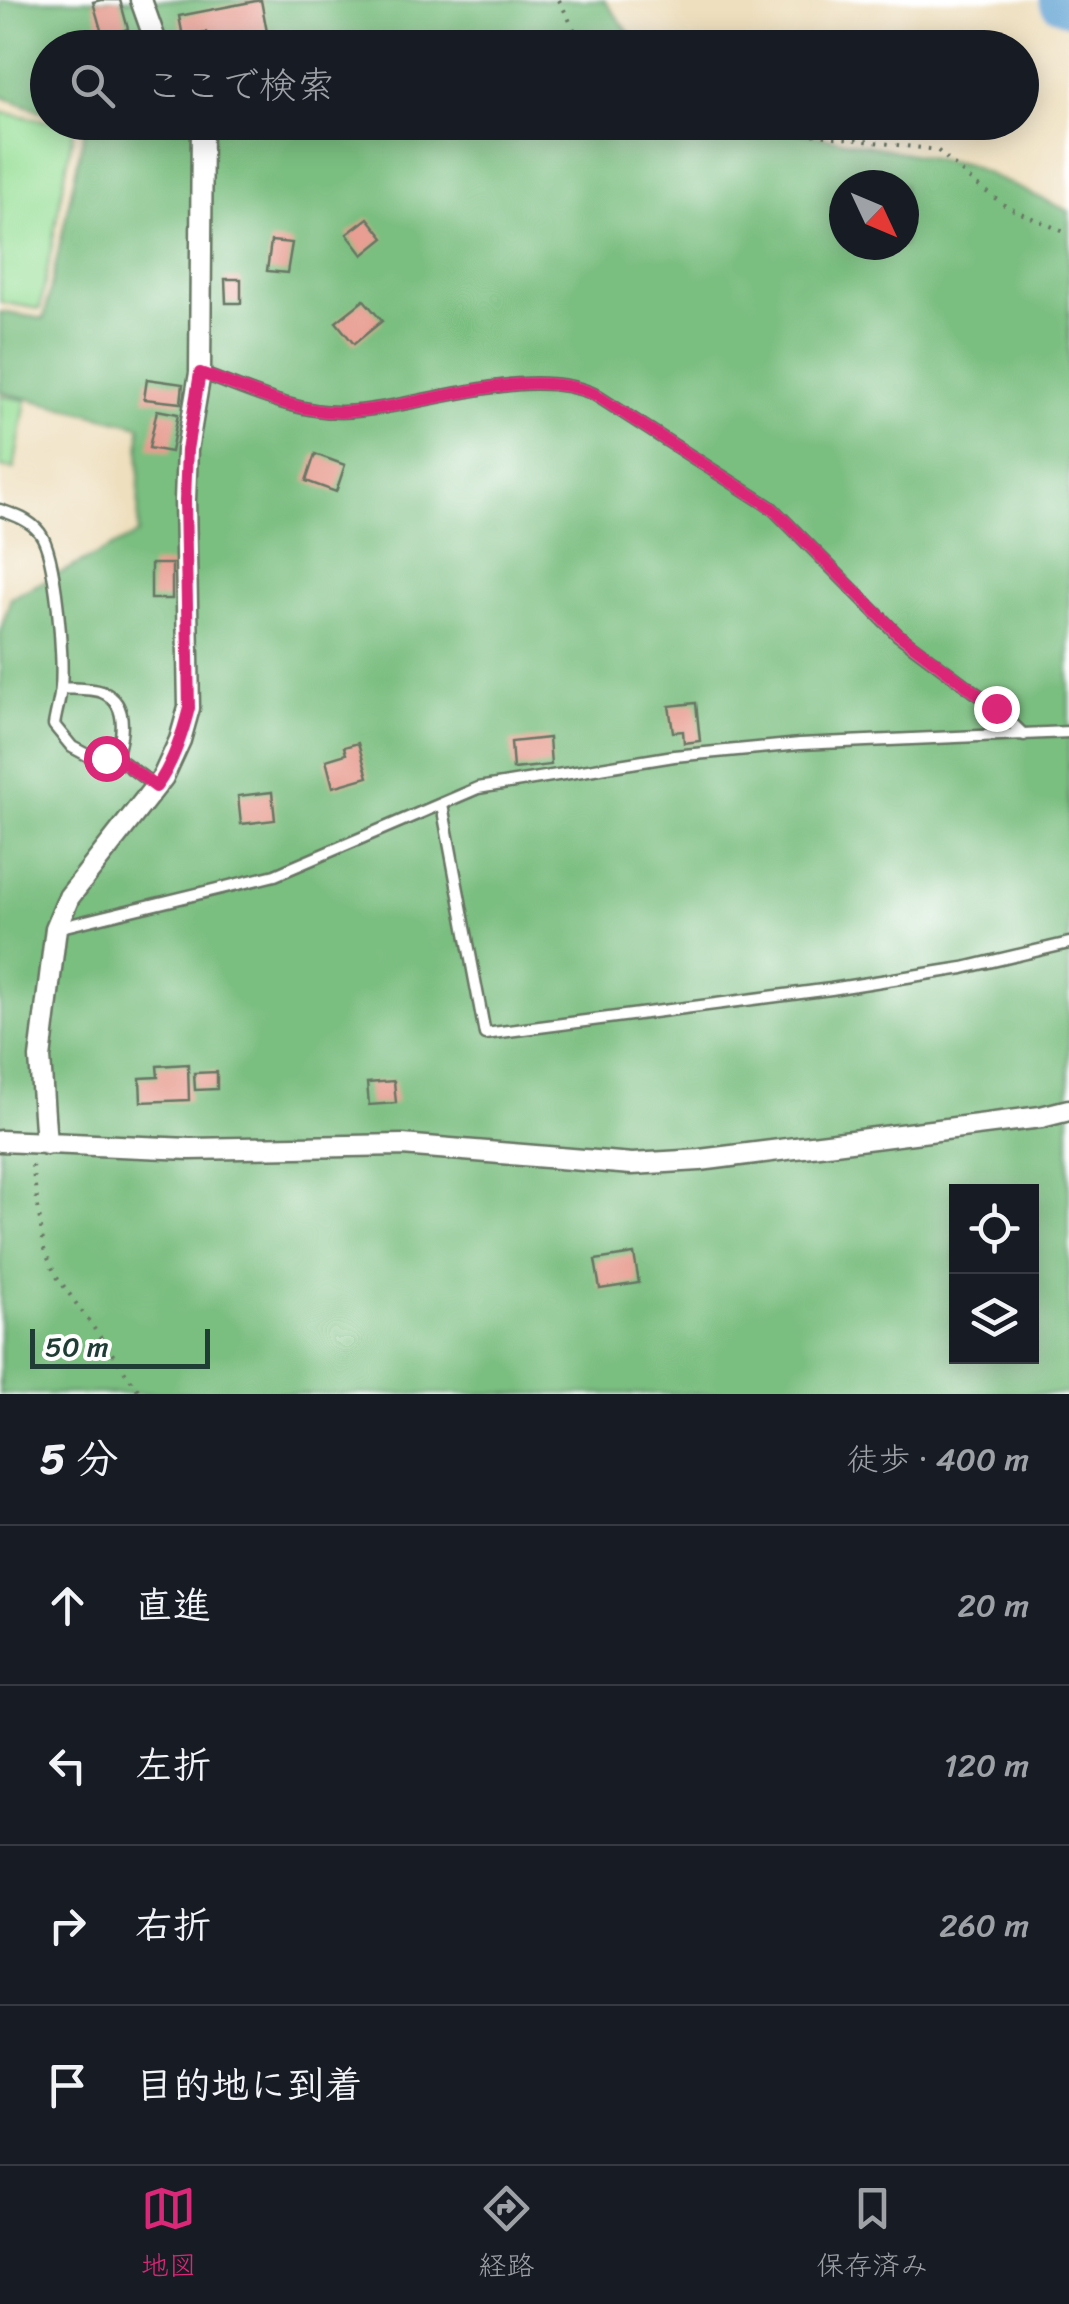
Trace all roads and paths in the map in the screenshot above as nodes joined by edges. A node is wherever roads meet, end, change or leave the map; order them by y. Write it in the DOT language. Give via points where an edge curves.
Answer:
graph roads {
  1 [pos="141,0"];
  2 [pos="559,0"];
  3 [pos="152,30"];
  4 [pos="575,30"];
  5 [pos="202,140"];
  6 [pos="863,140"];
  7 [pos="1069,234"];
  8 [pos="200,373"];
  9 [pos="0,510"];
  10 [pos="62,688"];
  11 [pos="1069,732"];
  12 [pos="1024,735"];
  13 [pos="116,757"];
  14 [pos="156,787"];
  15 [pos="442,804"];
  16 [pos="56,928"];
  17 [pos="1069,943"];
  18 [pos="1069,1110"];
  19 [pos="0,1141"];
  20 [pos="38,1144"];
  21 [pos="141,1394"];
  1 -- 3 [label="street"];
  2 -- 4 [label="path"];
  5 -- 8 [label="street"];
  6 -- 7 [label="path" via="937,150 1007,207"];
  8 -- 12 [label="lane" via="312,410 339,412 509,386 576,386 772,508 898,634"];
  8 -- 14 [label="street" via="185,500 189,708"];
  9 -- 10 [label="lane" via="32,524 48,550"];
  10 -- 13 [label="lane" via="54,726 61,737 87,755"];
  10 -- 13 [label="lane" via="100,691 114,700 123,735"];
  11 -- 12 [label="lane"];
  12 -- 15 [label="lane" via="674,756 478,788"];
  13 -- 14 [label="lane"];
  14 -- 16 [label="street" via="69,897"];
  15 -- 16 [label="lane" via="275,875"];
  15 -- 17 [label="lane" via="485,1034 831,989"];
  16 -- 20 [label="street" via="40,1058"];
  18 -- 20 [label="street" via="632,1164 402,1145 190,1150"];
  19 -- 20 [label="street"];
  20 -- 21 [label="path" via="44,1249"];
}
